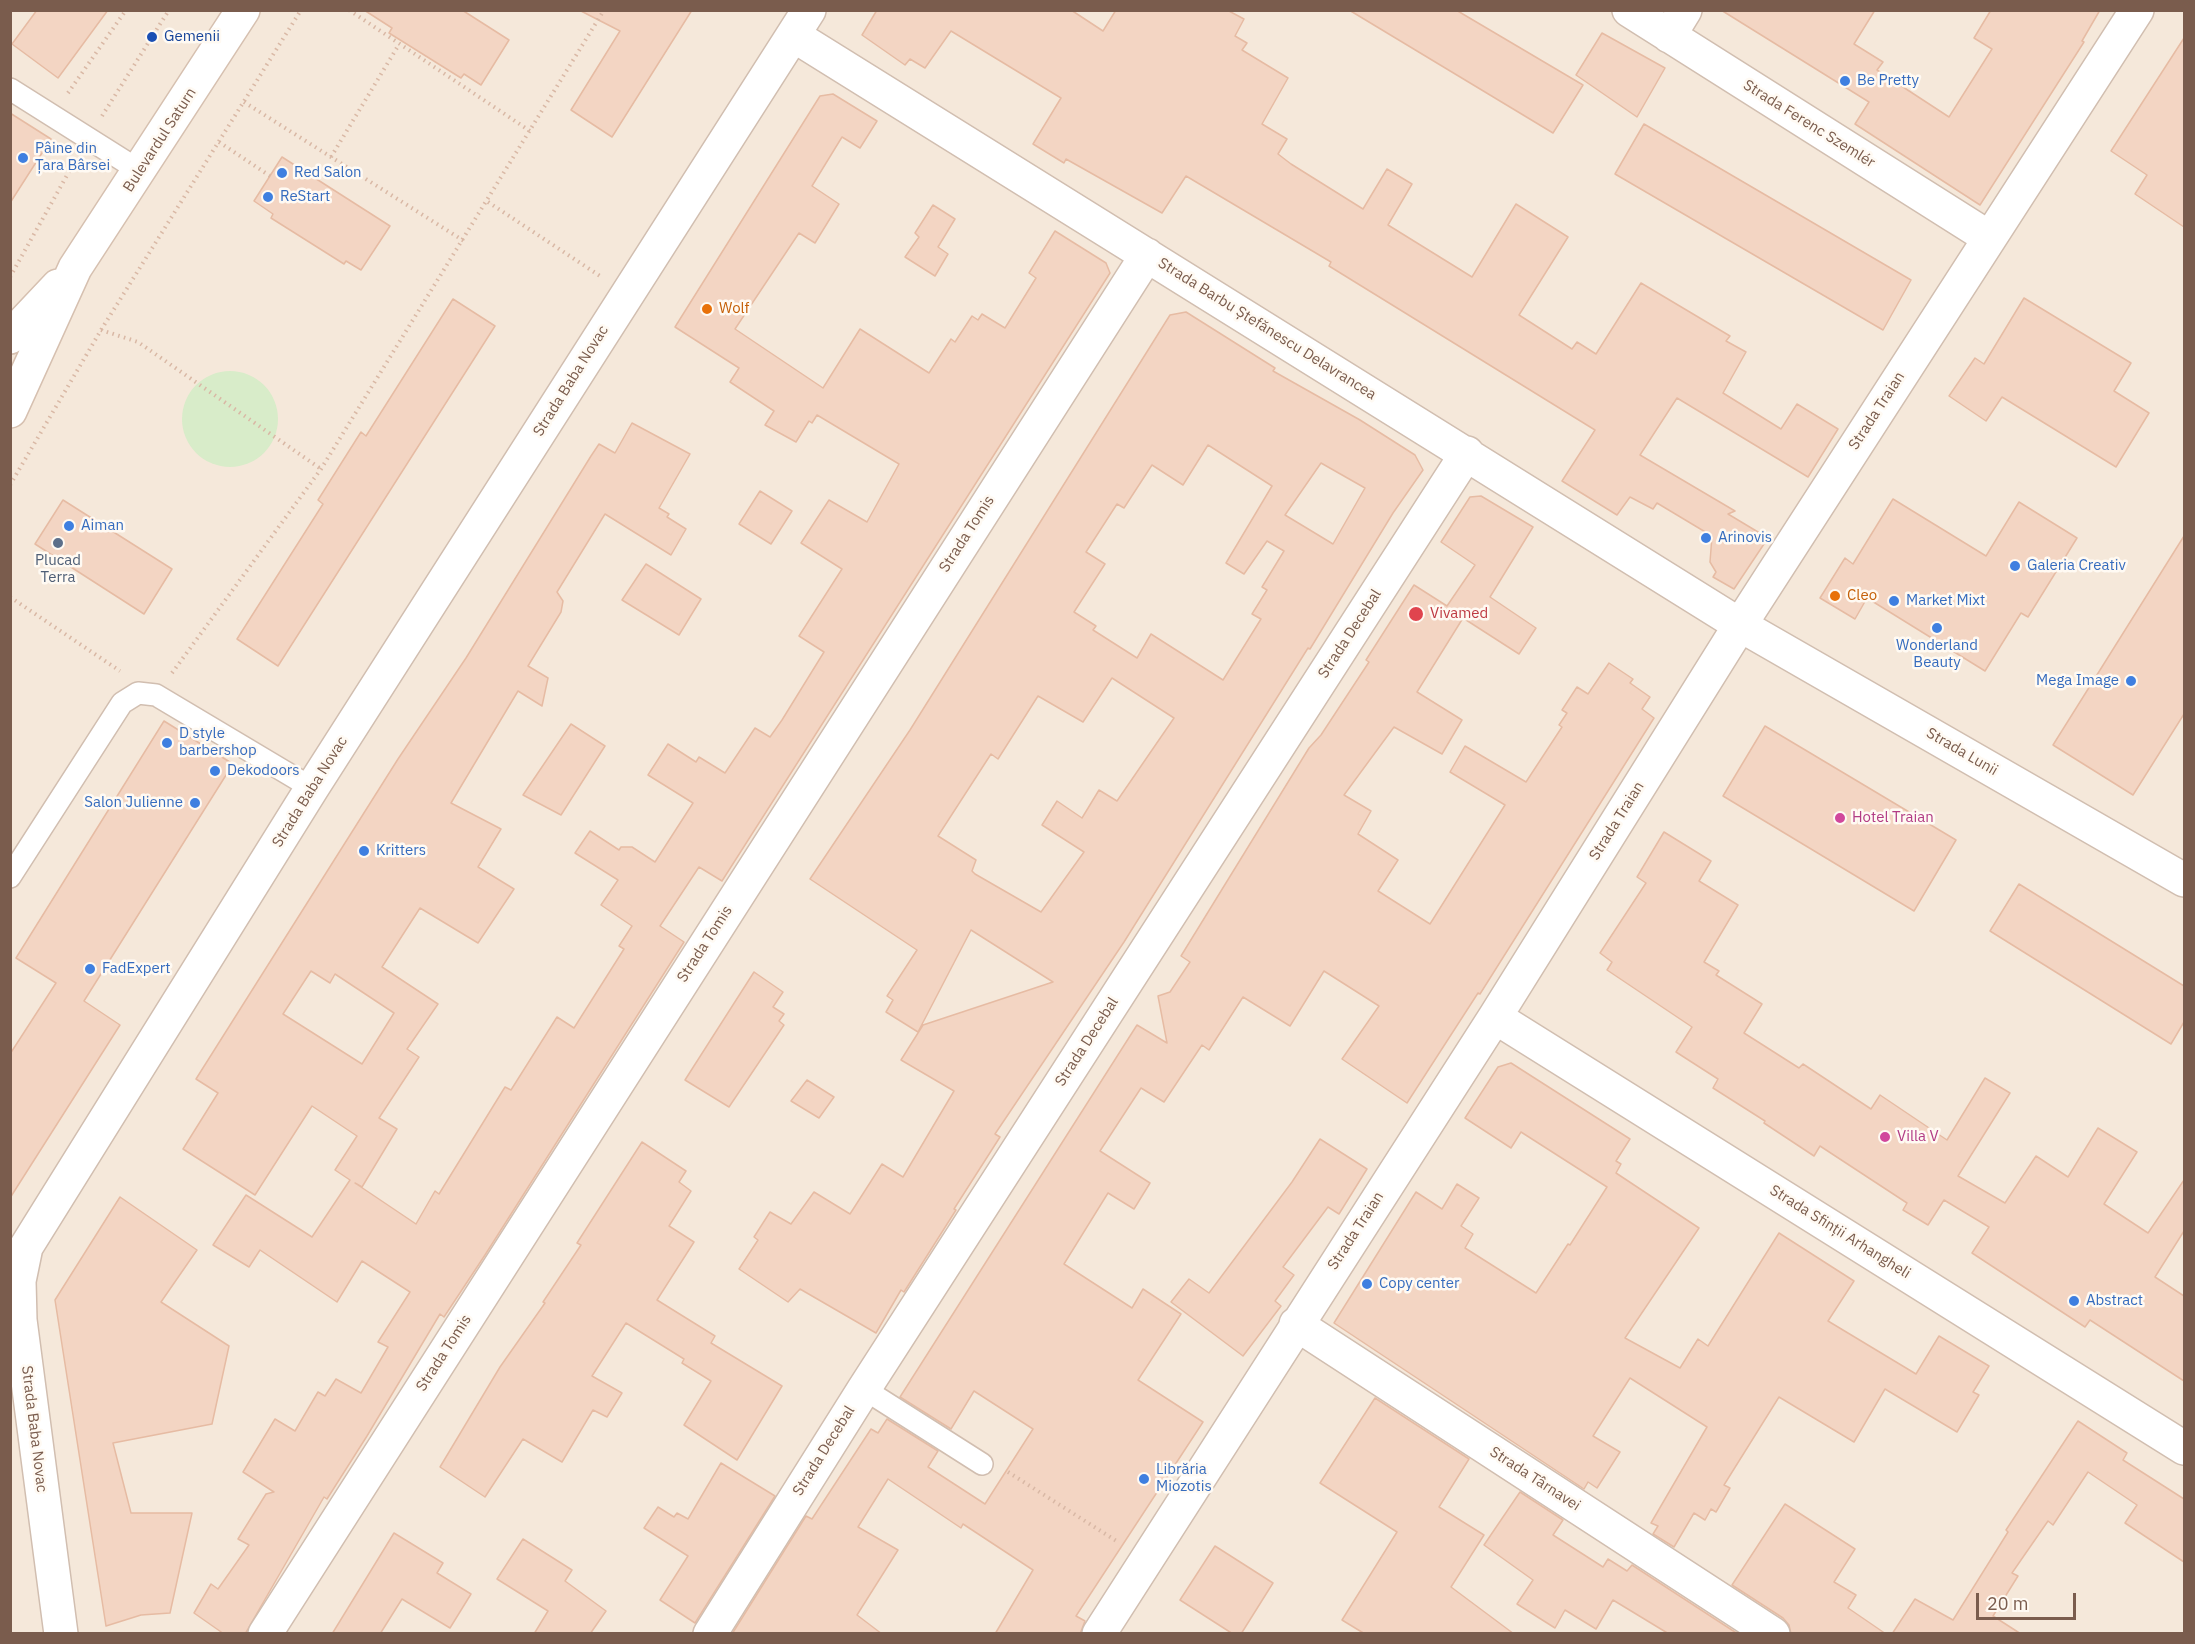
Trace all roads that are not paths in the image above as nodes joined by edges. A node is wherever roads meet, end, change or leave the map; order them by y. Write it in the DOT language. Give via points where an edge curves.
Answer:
graph roads {
  1 [pos="243,10"];
  2 [pos="1629,10"];
  3 [pos="2138,10"];
  4 [pos="801,23"];
  5 [pos="1677,23"];
  6 [pos="10,89"];
  7 [pos="140,171"];
  8 [pos="1989,237"];
  9 [pos="1147,255"];
  10 [pos="75,268"];
  11 [pos="10,337"];
  12 [pos="10,411"];
  13 [pos="1467,453"];
  14 [pos="1740,625"];
  15 [pos="312,788"];
  16 [pos="10,877"];
  17 [pos="2184,880"];
  18 [pos="1495,1017"];
  19 [pos="15,1320"];
  20 [pos="1296,1324"];
  21 [pos="864,1389"];
  22 [pos="2184,1448"];
  23 [pos="982,1464"];
  24 [pos="61,1634"];
  25 [pos="265,1634"];
  26 [pos="710,1634"];
  27 [pos="1099,1634"];
  28 [pos="1773,1634"];
  1 -- 7 [label="street, Bulevardul Saturn"];
  2 -- 5 [label="street, Strada Ferenc Szemlér"];
  3 -- 8 [label="street, Strada Traian"];
  4 -- 9 [label="street, Strada Barbu Ștefănescu Delavrancea"];
  4 -- 15 [label="street, Strada Baba Novac"];
  5 -- 8 [label="street, Strada Ferenc Szemlér"];
  6 -- 7 [label="lane"];
  7 -- 10 [label="street, Bulevardul Saturn"];
  8 -- 14 [label="street, Strada Traian"];
  9 -- 13 [label="street, Strada Barbu Ștefănescu Delavrancea"];
  9 -- 25 [label="street, Strada Tomis"];
  10 -- 11 [label="street, Bulevardul Saturn"];
  10 -- 12 [label="street, Bulevardul Saturn"];
  13 -- 14 [label="street, Strada Barbu Ștefănescu Delavrancea"];
  13 -- 21 [label="street, Strada Decebal"];
  14 -- 17 [label="street, Strada Lunii"];
  14 -- 18 [label="street, Strada Traian"];
  15 -- 16 [label="lane" via="156,695 138,693 122,703"];
  15 -- 19 [label="street, Strada Baba Novac" via="26,1246"];
  18 -- 20 [label="street, Strada Traian"];
  18 -- 22 [label="street, Strada Sfinții Arhangheli"];
  19 -- 24 [label="street, Strada Baba Novac"];
  20 -- 27 [label="street, Strada Traian"];
  20 -- 28 [label="street, Strada Târnavei"];
  21 -- 23 [label="lane"];
  21 -- 26 [label="street, Strada Decebal"];
}
